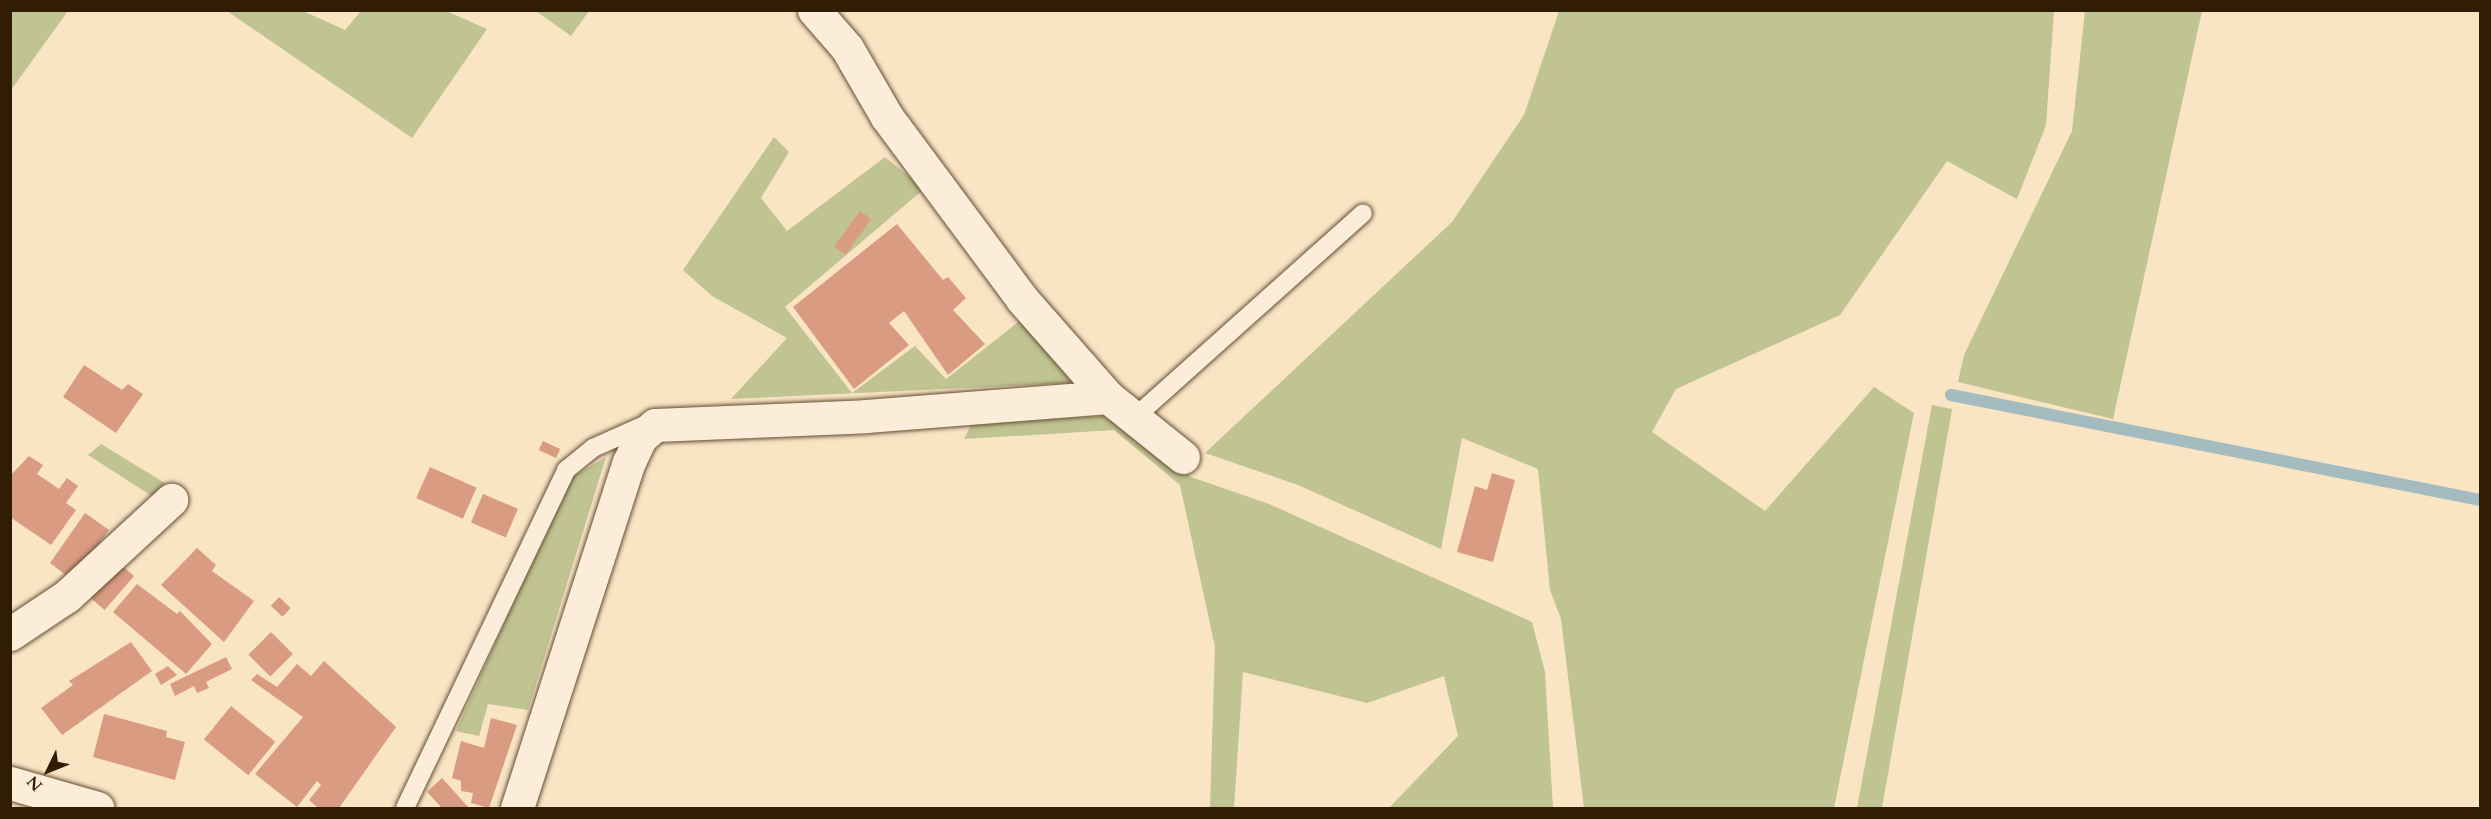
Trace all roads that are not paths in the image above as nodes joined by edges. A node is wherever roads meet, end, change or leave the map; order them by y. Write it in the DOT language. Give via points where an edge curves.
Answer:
graph roads {
  1 [pos="814,10"];
  2 [pos="1363,213"];
  3 [pos="1108,397"];
  4 [pos="1134,418"];
  5 [pos="655,425"];
  6 [pos="1182,457"];
  7 [pos="171,500"];
  8 [pos="10,634"];
  9 [pos="10,783"];
  10 [pos="97,808"];
  11 [pos="405,808"];
  12 [pos="517,808"];
  1 -- 3 [label="street" via="847,48 888,117 959,217"];
  2 -- 4 [label="lane"];
  3 -- 4 [label="street"];
  3 -- 5 [label="street" via="866,417"];
  4 -- 6 [label="street"];
  5 -- 11 [label="lane" via="640,424 593,447 567,470"];
  5 -- 12 [label="street" via="640,438 628,462"];
  7 -- 8 [label="street" via="67,596"];
  9 -- 10 [label="street"];
}
